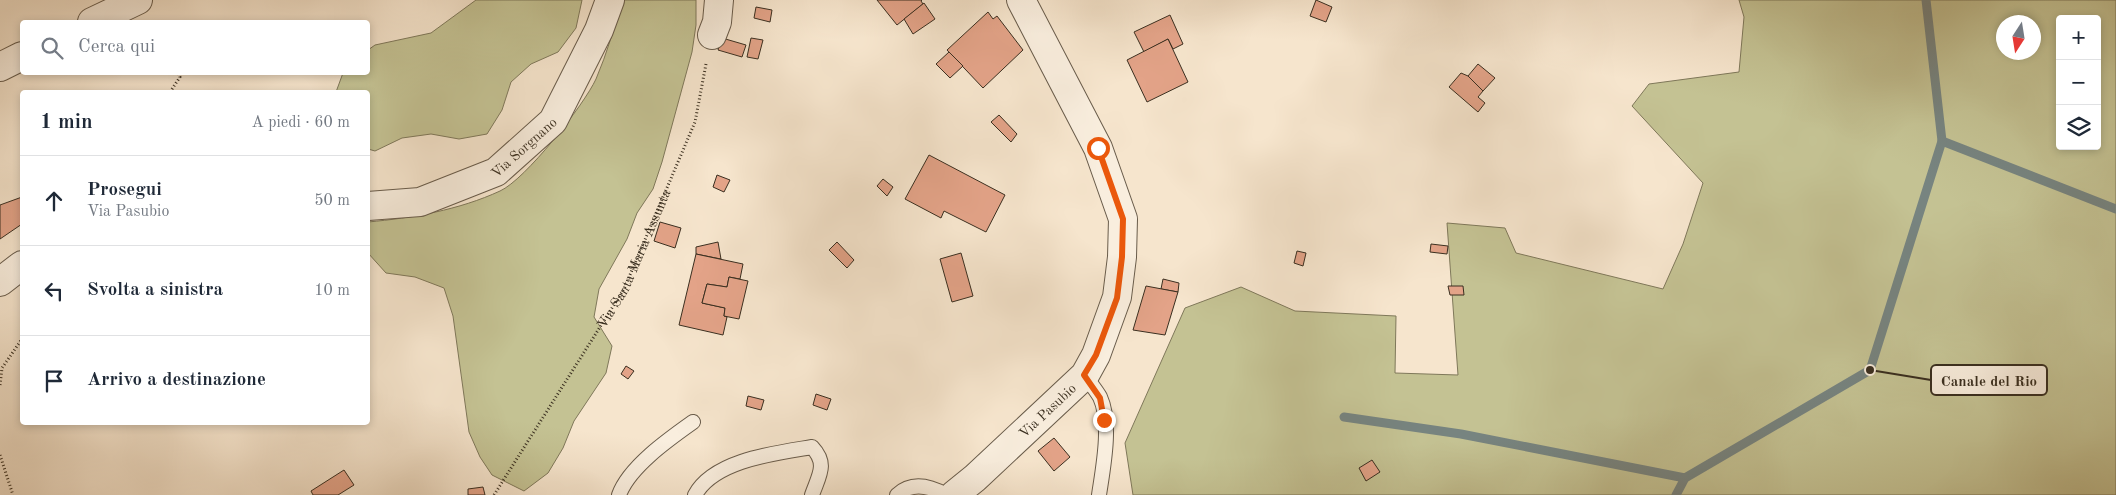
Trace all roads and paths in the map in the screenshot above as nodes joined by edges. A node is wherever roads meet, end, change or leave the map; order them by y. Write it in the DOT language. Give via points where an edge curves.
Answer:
graph roads {
  1 [pos="610,0"];
  2 [pos="719,0"];
  3 [pos="1021,0"];
  4 [pos="712,34"];
  5 [pos="20,57"];
  6 [pos="0,67"];
  7 [pos="179,75"];
  8 [pos="171,90"];
  9 [pos="370,206"];
  10 [pos="20,267"];
  11 [pos="0,282"];
  12 [pos="20,342"];
  13 [pos="1084,375"];
  14 [pos="0,385"];
  15 [pos="693,422"];
  16 [pos="0,455"];
  17 [pos="13,495"];
  18 [pos="494,495"];
  19 [pos="619,495"];
  20 [pos="694,495"];
  21 [pos="812,495"];
  22 [pos="897,495"];
  23 [pos="946,495"];
  24 [pos="954,495"];
  25 [pos="1099,495"];
  1 -- 9 [label="street, Via Sorgnano" via="599,30 553,121 496,172 420,202"];
  2 -- 4 [label="street"];
  3 -- 13 [label="street, Via Pasubio" via="1098,148 1123,219 1117,298 1096,355"];
  4 -- 18 [label="path, Via Santa Maria Assunta" via="695,122 624,289"];
  5 -- 6 [label="street"];
  7 -- 8 [label="path"];
  10 -- 11 [label="street"];
  12 -- 14 [label="path" via="2,368"];
  13 -- 24 [label="street, Via Pasubio"];
  13 -- 25 [label="lane" via="1100,398 1104,420 1105,459"];
  15 -- 19 [label="lane" via="660,446 623,484"];
  16 -- 17 [label="path"];
  20 -- 21 [label="lane" via="718,472 767,454 812,447 821,456 822,465"];
  22 -- 23 [label="lane" via="915,486 931,486"];
}
